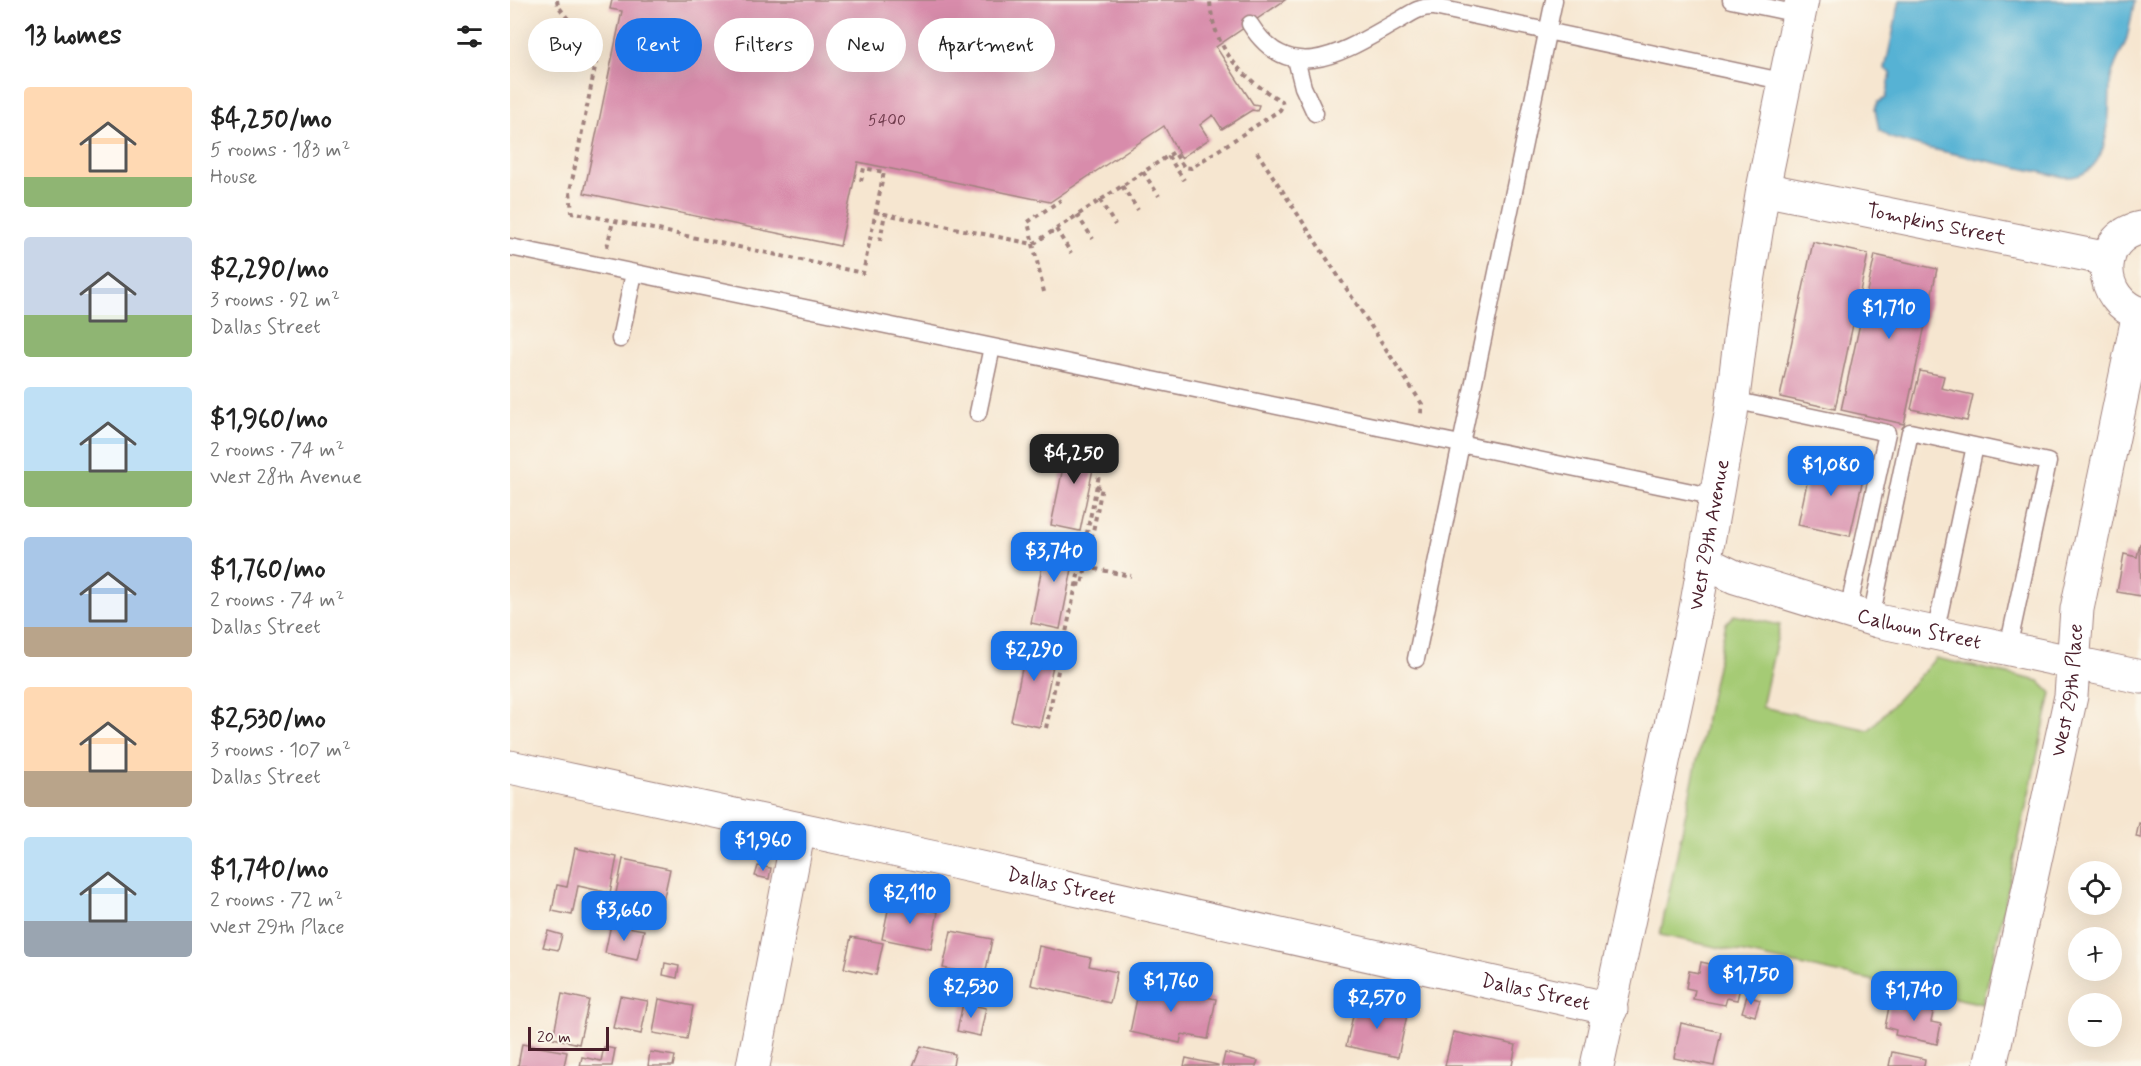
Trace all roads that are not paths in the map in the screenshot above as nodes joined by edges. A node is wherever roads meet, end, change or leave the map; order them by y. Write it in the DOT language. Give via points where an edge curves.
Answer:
graph roads {
  1 [pos="1554,0"];
  2 [pos="1731,0"];
  3 [pos="1421,4"];
  4 [pos="1801,7"];
  5 [pos="1250,24"];
  6 [pos="1547,31"];
  7 [pos="1296,59"];
  8 [pos="1785,82"];
  9 [pos="1316,112"];
  10 [pos="1763,189"];
  11 [pos="2141,228"];
  12 [pos="510,247"];
  13 [pos="2108,259"];
  14 [pos="634,273"];
  15 [pos="2140,314"];
  16 [pos="620,339"];
  17 [pos="992,347"];
  18 [pos="1733,400"];
  19 [pos="978,413"];
  20 [pos="1911,432"];
  21 [pos="1887,433"];
  22 [pos="1461,445"];
  23 [pos="1975,446"];
  24 [pos="1716,497"];
  25 [pos="1704,562"];
  26 [pos="1860,615"];
  27 [pos="1935,634"];
  28 [pos="2008,648"];
  29 [pos="1416,659"];
  30 [pos="2074,662"];
  31 [pos="2141,676"];
  32 [pos="510,767"];
  33 [pos="798,829"];
  34 [pos="1611,1009"];
  35 [pos="753,1066"];
  36 [pos="1597,1066"];
  37 [pos="1990,1066"];
  1 -- 6 [label="lane"];
  2 -- 4 [label="lane"];
  3 -- 6 [label="lane"];
  3 -- 7 [label="lane" via="1328,57"];
  4 -- 8 [label="street, West 29th Avenue"];
  5 -- 7 [label="lane" via="1267,45"];
  6 -- 8 [label="lane"];
  6 -- 22 [label="lane"];
  7 -- 9 [label="lane" via="1302,87"];
  8 -- 10 [label="street, West 29th Avenue"];
  10 -- 13 [label="street, Tompkins Street"];
  10 -- 18 [label="street, West 29th Avenue"];
  11 -- 13 [label="street" via="2123,236"];
  12 -- 14 [label="lane"];
  13 -- 15 [label="street" via="2109,286 2121,303"];
  14 -- 16 [label="lane"];
  14 -- 17 [label="lane"];
  15 -- 30 [label="street, West 29th Place" via="2077,609"];
  17 -- 19 [label="lane"];
  17 -- 22 [label="lane"];
  18 -- 21 [label="lane"];
  18 -- 24 [label="street, West 29th Avenue"];
  20 -- 21 [label="lane"];
  20 -- 23 [label="lane"];
  20 -- 26 [label="lane"];
  21 -- 26 [label="lane"];
  22 -- 24 [label="lane"];
  22 -- 29 [label="lane"];
  23 -- 27 [label="lane"];
  23 -- 28 [label="lane" via="2048,462"];
  24 -- 25 [label="street, West 29th Avenue"];
  25 -- 26 [label="street, Calhoun Street" via="1735,576"];
  25 -- 34 [label="street, West 29th Avenue"];
  26 -- 27 [label="street, Calhoun Street"];
  27 -- 28 [label="street, Calhoun Street"];
  28 -- 30 [label="street, Calhoun Street"];
  30 -- 31 [label="street, Calhoun Street"];
  30 -- 37 [label="street, West 29th Place" via="2071,696"];
  32 -- 33 [label="street, Dallas Street"];
  33 -- 34 [label="street, Dallas Street"];
  33 -- 35 [label="street"];
  34 -- 36 [label="street, West 29th Avenue"];
}
